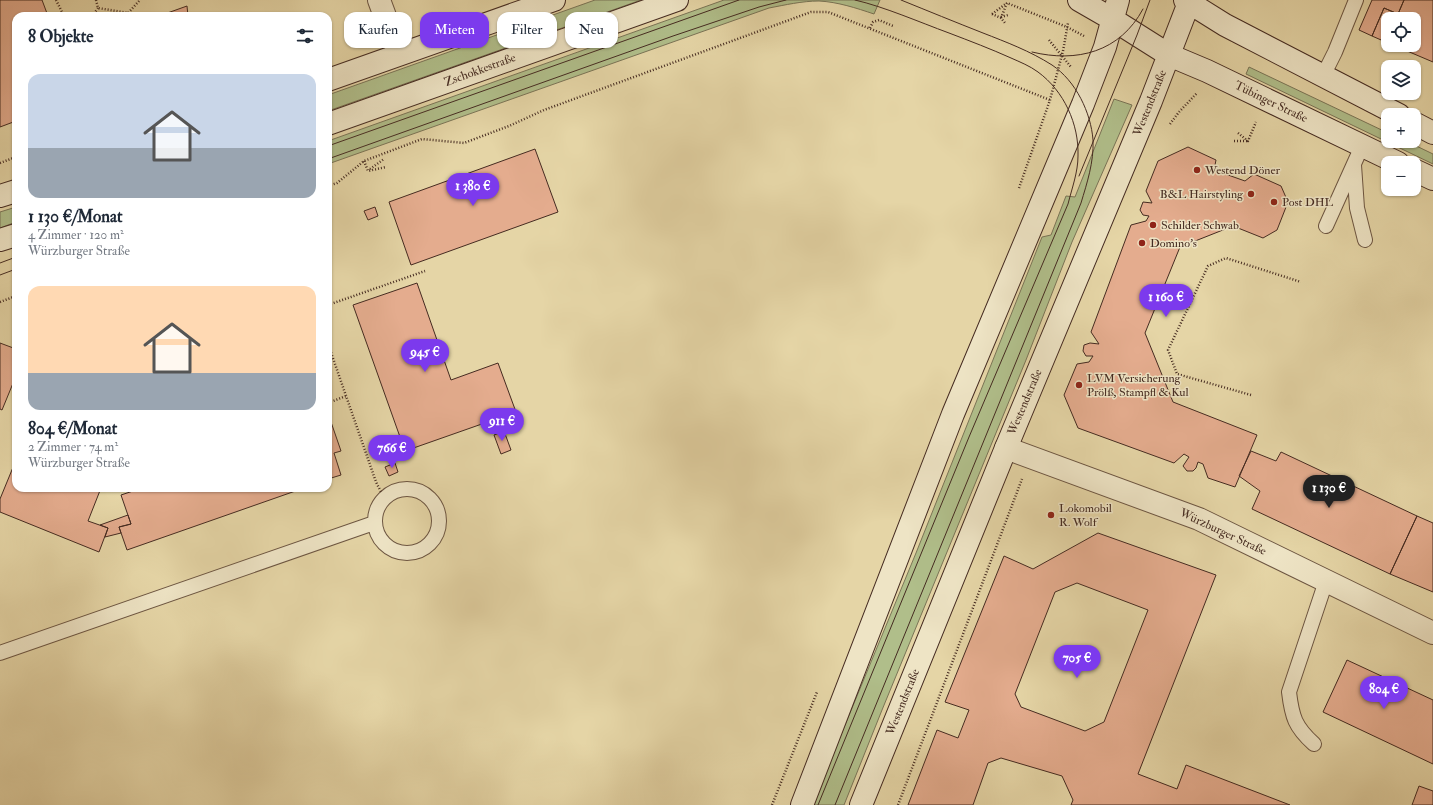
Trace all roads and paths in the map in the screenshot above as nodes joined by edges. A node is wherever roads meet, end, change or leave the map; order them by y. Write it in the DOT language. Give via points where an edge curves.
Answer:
graph roads {
  1 [pos="56,0"];
  2 [pos="96,0"];
  3 [pos="140,0"];
  4 [pos="379,0"];
  5 [pos="554,0"];
  6 [pos="677,0"];
  7 [pos="1079,0"];
  8 [pos="1356,0"];
  9 [pos="1188,1"];
  10 [pos="1007,3"];
  11 [pos="98,8"];
  12 [pos="1115,9"];
  13 [pos="62,12"];
  14 [pos="95,12"];
  15 [pos="122,12"];
  16 [pos="129,12"];
  17 [pos="1008,15"];
  18 [pos="1001,18"];
  19 [pos="1005,23"];
  20 [pos="892,26"];
  21 [pos="870,28"];
  22 [pos="1049,40"];
  23 [pos="399,54"];
  24 [pos="1169,55"];
  25 [pos="1062,57"];
  26 [pos="1071,67"];
  27 [pos="1323,76"];
  28 [pos="332,79"];
  29 [pos="1385,108"];
  30 [pos="1257,119"];
  31 [pos="332,123"];
  32 [pos="1421,127"];
  33 [pos="1238,133"];
  34 [pos="1433,133"];
  35 [pos="1234,141"];
  36 [pos="1248,141"];
  37 [pos="1358,155"];
  38 [pos="12,159"];
  39 [pos="384,159"];
  40 [pos="364,160"];
  41 [pos="1381,160"];
  42 [pos="0,163"];
  43 [pos="386,167"];
  44 [pos="368,171"];
  45 [pos="1421,173"];
  46 [pos="1433,179"];
  47 [pos="332,185"];
  48 [pos="12,192"];
  49 [pos="0,196"];
  50 [pos="1326,226"];
  51 [pos="12,236"];
  52 [pos="0,240"];
  53 [pos="1365,240"];
  54 [pos="425,271"];
  55 [pos="1300,282"];
  56 [pos="12,298"];
  57 [pos="0,302"];
  58 [pos="332,304"];
  59 [pos="332,356"];
  60 [pos="1251,395"];
  61 [pos="346,396"];
  62 [pos="332,401"];
  63 [pos="1006,448"];
  64 [pos="384,498"];
  65 [pos="374,523"];
  66 [pos="1326,581"];
  67 [pos="1433,633"];
  68 [pos="0,653"];
  69 [pos="1314,744"];
  70 [pos="802,805"];
  71 [pos="861,805"];
  1 -- 13 [label="path"];
  2 -- 11 [label="path"];
  3 -- 16 [label="path"];
  4 -- 23 [label="main road"];
  5 -- 23 [label="main road"];
  6 -- 31 [label="main road, Zschokkestraße"];
  7 -- 12 [label="main road"];
  8 -- 27 [label="lane"];
  9 -- 24 [label="main road, Westendstraße"];
  9 -- 27 [label="main road" via="1225,25"];
  10 -- 18 [label="path"];
  10 -- 18 [label="path" via="992,14"];
  10 -- 25 [label="path" via="1067,27"];
  11 -- 14 [label="path"];
  11 -- 15 [label="path"];
  12 -- 24 [label="main road, Tübinger Straße" via="1144,39"];
  12 -- 70 [label="main road" via="1105,47 1083,104 953,414"];
  17 -- 18 [label="path"];
  18 -- 19 [label="path"];
  20 -- 21 [label="path" via="879,20 873,22"];
  21 -- 25 [label="path" via="1050,100"];
  21 -- 40 [label="path" via="828,12 811,12 544,110 464,143 422,139"];
  22 -- 25 [label="path"];
  23 -- 28 [label="main road"];
  24 -- 37 [label="main road, Tübinger Straße" via="1214,75"];
  24 -- 63 [label="main road, Westendstraße"];
  25 -- 26 [label="path"];
  27 -- 29 [label="main road"];
  30 -- 36 [label="path"];
  32 -- 34 [label="main road"];
  33 -- 36 [label="path"];
  35 -- 36 [label="path"];
  37 -- 41 [label="main road, Tübinger Straße"];
  37 -- 50 [label="lane"];
  37 -- 53 [label="lane" via="1357,208"];
  38 -- 42 [label="path"];
  39 -- 44 [label="path"];
  40 -- 44 [label="path"];
  40 -- 47 [label="path"];
  43 -- 44 [label="path"];
  45 -- 46 [label="main road"];
  48 -- 49 [label="main road"];
  51 -- 52 [label="main road"];
  54 -- 58 [label="path"];
  55 -- 60 [label="path" via="1226,258 1208,266 1168,350 1177,374"];
  56 -- 57 [label="path"];
  59 -- 61 [label="path"];
  61 -- 62 [label="path"];
  61 -- 64 [label="path"];
  63 -- 66 [label="main road, Würzburger Straße" via="1199,519"];
  63 -- 71 [label="main road, Westendstraße"];
  64 -- 65 [label="lane" via="378,506"];
  64 -- 65 [label="lane" via="405,489 416,490 435,504 439,515 439,527 426,547 416,552 404,553 393,551 384,544 377,534"];
  65 -- 68 [label="lane"];
  66 -- 67 [label="main road, Würzburger Straße"];
  66 -- 69 [label="lane" via="1289,692 1296,724"];
}
